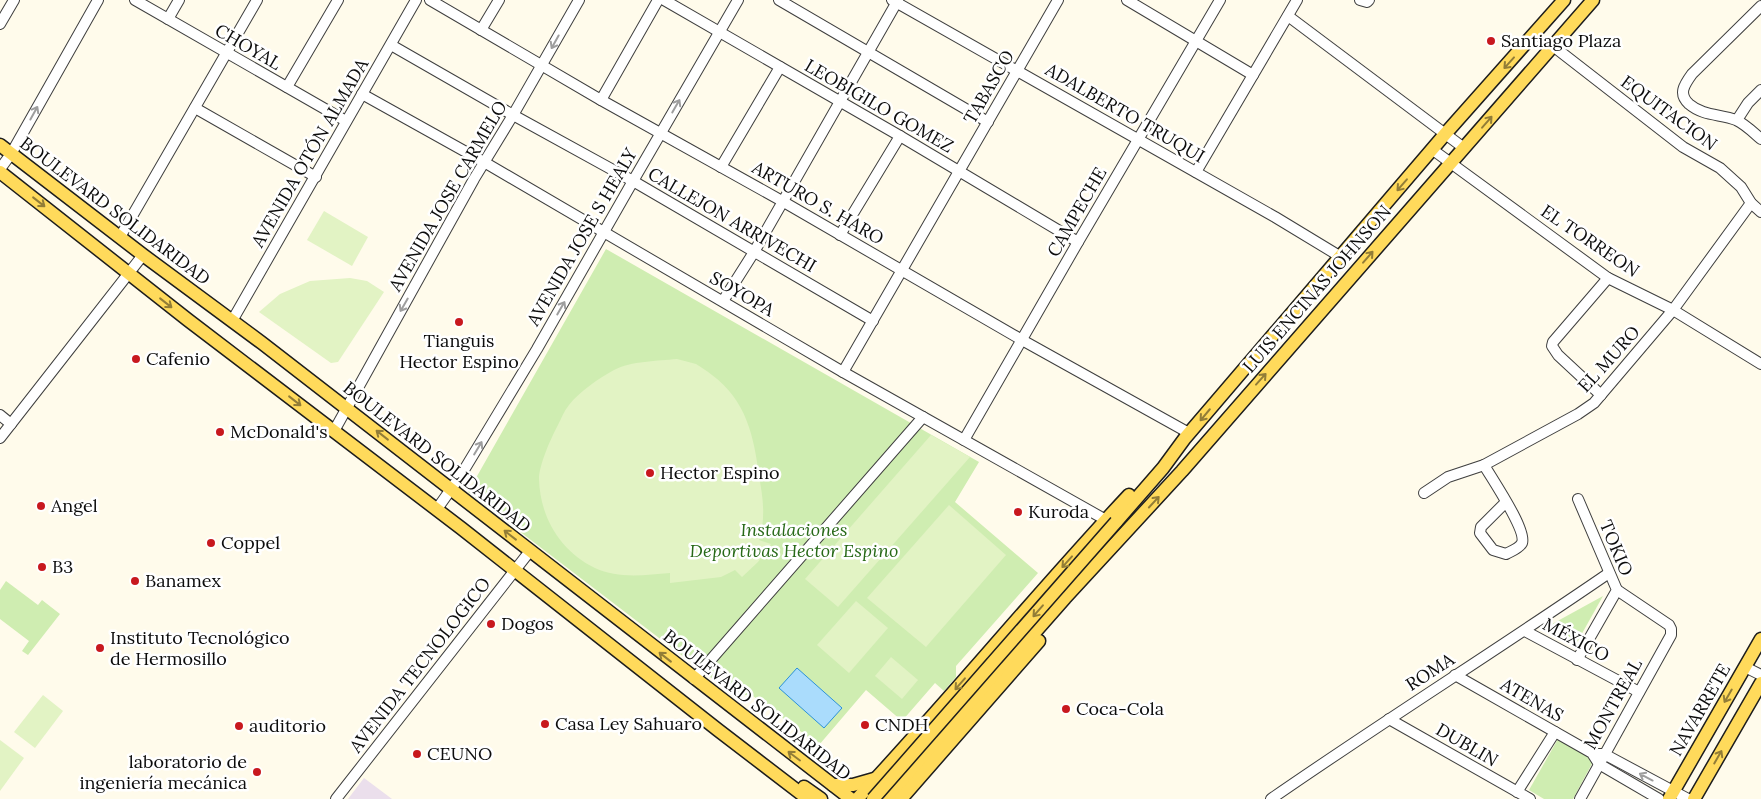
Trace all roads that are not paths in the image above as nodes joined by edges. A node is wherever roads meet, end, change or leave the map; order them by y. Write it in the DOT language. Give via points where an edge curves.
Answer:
graph roads {
  1 [pos="14,0"];
  2 [pos="98,0"];
  3 [pos="135,0"];
  4 [pos="179,0"];
  5 [pos="257,0"];
  6 [pos="338,0"];
  7 [pos="416,0"];
  8 [pos="430,0"];
  9 [pos="498,0"];
  10 [pos="579,0"];
  11 [pos="658,0"];
  12 [pos="664,0"];
  13 [pos="738,0"];
  14 [pos="779,0"];
  15 [pos="1058,0"];
  16 [pos="1220,0"];
  17 [pos="1297,0"];
  18 [pos="1564,0"];
  19 [pos="1593,0"];
  20 [pos="895,1"];
  21 [pos="1132,1"];
  22 [pos="1761,6"];
  23 [pos="1555,12"];
  24 [pos="1288,16"];
  25 [pos="168,19"];
  26 [pos="0,24"];
  27 [pos="481,30"];
  28 [pos="720,32"];
  29 [pos="1197,42"];
  30 [pos="391,45"];
  31 [pos="1552,46"];
  32 [pos="868,51"];
  33 [pos="226,53"];
  34 [pos="542,66"];
  35 [pos="780,67"];
  36 [pos="1018,70"];
  37 [pos="1252,75"];
  38 [pos="287,87"];
  39 [pos="1761,90"];
  40 [pos="362,94"];
  41 [pos="601,100"];
  42 [pos="840,102"];
  43 [pos="195,108"];
  44 [pos="513,115"];
  45 [pos="1737,120"];
  46 [pos="346,121"];
  47 [pos="988,122"];
  48 [pos="661,133"];
  49 [pos="1446,133"];
  50 [pos="900,136"];
  51 [pos="1761,139"];
  52 [pos="1138,140"];
  53 [pos="0,145"];
  54 [pos="1464,148"];
  55 [pos="1433,150"];
  56 [pos="11,154"];
  57 [pos="484,162"];
  58 [pos="1451,163"];
  59 [pos="721,167"];
  60 [pos="0,171"];
  61 [pos="959,172"];
  62 [pos="1196,172"];
  63 [pos="316,177"];
  64 [pos="633,180"];
  65 [pos="782,201"];
  66 [pos="1751,203"];
  67 [pos="1761,212"];
  68 [pos="604,233"];
  69 [pos="840,235"];
  70 [pos="120,237"];
  71 [pos="1078,242"];
  72 [pos="754,252"];
  73 [pos="143,255"];
  74 [pos="1340,258"];
  75 [pos="902,270"];
  76 [pos="128,273"];
  77 [pos="1608,278"];
  78 [pos="723,301"];
  79 [pos="1673,310"];
  80 [pos="232,321"];
  81 [pos="873,321"];
  82 [pos="1022,340"];
  83 [pos="1761,364"];
  84 [pos="842,372"];
  85 [pos="1601,395"];
  86 [pos="347,408"];
  87 [pos="0,416"];
  88 [pos="923,417"];
  89 [pos="11,424"];
  90 [pos="334,431"];
  91 [pos="1187,436"];
  92 [pos="0,438"];
  93 [pos="964,440"];
  94 [pos="1484,465"];
  95 [pos="452,489"];
  96 [pos="1424,493"];
  97 [pos="1578,499"];
  98 [pos="1506,502"];
  99 [pos="437,509"];
  100 [pos="1111,521"];
  101 [pos="1121,537"];
  102 [pos="530,551"];
  103 [pos="515,570"];
  104 [pos="1609,573"];
  105 [pos="1617,590"];
  106 [pos="540,591"];
  107 [pos="1525,631"];
  108 [pos="1761,639"];
  109 [pos="1577,660"];
  110 [pos="1745,667"];
  111 [pos="1455,675"];
  112 [pos="1761,675"];
  113 [pos="694,679"];
  114 [pos="1761,683"];
  115 [pos="1639,692"];
  116 [pos="1389,719"];
  117 [pos="1555,732"];
  118 [pos="927,755"];
  119 [pos="1602,759"];
  120 [pos="876,778"];
  121 [pos="786,782"];
  122 [pos="833,785"];
  123 [pos="1517,792"];
  124 [pos="1672,795"];
  125 [pos="336,799"];
  126 [pos="800,799"];
  127 [pos="808,799"];
  128 [pos="821,799"];
  129 [pos="850,799"];
  130 [pos="857,799"];
  131 [pos="872,799"];
  132 [pos="888,799"];
  133 [pos="901,799"];
  134 [pos="1271,799"];
  135 [pos="1530,799"];
  136 [pos="1580,799"];
  137 [pos="1658,799"];
  138 [pos="1688,799"];
  139 [pos="1694,799"];
  1 -- 26 [label="street"];
  56 -- 2 [label="street, one-way"];
  3 -- 25 [label="street, CHOYAL"];
  4 -- 25 [label="street"];
  5 -- 33 [label="street"];
  6 -- 38 [label="street"];
  7 -- 30 [label="street, AVENIDA OTÓN ALMADA"];
  8 -- 27 [label="street, ARTURO S. HARO"];
  9 -- 27 [label="street"];
  10 -- 34 [label="street, AVENIDA JOSE CARMELO, one-way"];
  11 -- 41 [label="street"];
  12 -- 28 [label="street, LEOBIGILO GOMEZ"];
  13 -- 28 [label="street, AVENIDA JOSE S HEALY"];
  14 -- 32 [label="street"];
  15 -- 36 [label="street, TABASCO"];
  16 -- 29 [label="street, CAMPECHE"];
  17 -- 24 [label="street"];
  18 -- 23 [label="main road, LUIS ENCINAS JOHNSON"];
  19 -- 31 [label="main road, LUIS ENCINAS JOHNSON"];
  20 -- 32 [label="street"];
  20 -- 36 [label="street, ADALBERTO TRUQUI"];
  21 -- 29 [label="street"];
  22 -- 45 [label="street" via="1692,74 1682,93 1684,100 1696,110"];
  23 -- 31 [label="main road" via="1550,24"];
  23 -- 49 [label="main road, LUIS ENCINAS JOHNSON, one-way"];
  24 -- 37 [label="street"];
  24 -- 49 [label="street"];
  25 -- 33 [label="street, CHOYAL"];
  27 -- 34 [label="street, ARTURO S. HARO"];
  28 -- 35 [label="street, LEOBIGILO GOMEZ"];
  48 -- 28 [label="street, AVENIDA JOSE S HEALY, one-way"];
  29 -- 37 [label="street"];
  29 -- 52 [label="street, CAMPECHE"];
  30 -- 40 [label="street, AVENIDA OTÓN ALMADA"];
  30 -- 44 [label="street, CALLEJON ARRIVECHI"];
  54 -- 31 [label="main road, LUIS ENCINAS JOHNSON, one-way"];
  31 -- 66 [label="street, EQUITACION" via="1683,146 1720,168 1741,187"];
  32 -- 42 [label="street"];
  32 -- 47 [label="street"];
  33 -- 38 [label="street, CHOYAL"];
  33 -- 43 [label="street"];
  34 -- 41 [label="street, ARTURO S. HARO"];
  34 -- 44 [label="street, AVENIDA JOSE CARMELO"];
  35 -- 42 [label="street, LEOBIGILO GOMEZ"];
  35 -- 59 [label="street"];
  36 -- 47 [label="street, TABASCO"];
  36 -- 52 [label="street, ADALBERTO TRUQUI"];
  37 -- 62 [label="street"];
  38 -- 46 [label="street, CHOYAL"];
  39 -- 45 [label="street"];
  40 -- 46 [label="street, AVENIDA OTÓN ALMADA"];
  40 -- 57 [label="street, SOYOPA"];
  41 -- 48 [label="street, ARTURO S. HARO"];
  42 -- 50 [label="street, LEOBIGILO GOMEZ"];
  42 -- 65 [label="street"];
  43 -- 63 [label="street"];
  43 -- 70 [label="street"];
  44 -- 57 [label="street, AVENIDA JOSE CARMELO"];
  44 -- 64 [label="street, CALLEJON ARRIVECHI"];
  45 -- 51 [label="street"];
  46 -- 63 [label="street, AVENIDA OTÓN ALMADA"];
  47 -- 61 [label="street, TABASCO"];
  48 -- 59 [label="street, ARTURO S. HARO"];
  48 -- 64 [label="street, AVENIDA JOSE S HEALY"];
  49 -- 54 [label="street"];
  49 -- 55 [label="main road, LUIS ENCINAS JOHNSON"];
  50 -- 61 [label="street, LEOBIGILO GOMEZ"];
  50 -- 69 [label="street"];
  52 -- 62 [label="street, ADALBERTO TRUQUI"];
  52 -- 71 [label="street, CAMPECHE"];
  53 -- 56 [label="main road, BOULEVARD SOLIDARIDAD"];
  54 -- 58 [label="main road, LUIS ENCINAS JOHNSON"];
  55 -- 58 [label="street, EL TORREON"];
  55 -- 74 [label="main road, LUIS ENCINAS JOHNSON, one-way"];
  56 -- 60 [label="street"];
  56 -- 70 [label="main road, BOULEVARD SOLIDARIDAD"];
  57 -- 68 [label="street, SOYOPA"];
  57 -- 86 [label="street, AVENIDA JOSE CARMELO, one-way"];
  58 -- 77 [label="street, EL TORREON"];
  101 -- 58 [label="main road, LUIS ENCINAS JOHNSON, one-way"];
  59 -- 65 [label="street, ARTURO S. HARO"];
  60 -- 76 [label="main road, one-way"];
  61 -- 71 [label="street, LEOBIGILO GOMEZ"];
  61 -- 75 [label="street, TABASCO"];
  62 -- 74 [label="street, ADALBERTO TRUQUI"];
  63 -- 80 [label="street, AVENIDA OTÓN ALMADA"];
  64 -- 68 [label="street, AVENIDA JOSE S HEALY"];
  64 -- 72 [label="street, CALLEJON ARRIVECHI"];
  65 -- 69 [label="street, ARTURO S. HARO"];
  65 -- 72 [label="street"];
  66 -- 67 [label="street, EQUITACION"];
  66 -- 79 [label="street, EL MURO"];
  68 -- 78 [label="street, SOYOPA"];
  95 -- 68 [label="street, AVENIDA JOSE S HEALY, one-way"];
  69 -- 75 [label="street, ARTURO S. HARO"];
  70 -- 73 [label="main road, BOULEVARD SOLIDARIDAD"];
  71 -- 82 [label="street, CAMPECHE"];
  72 -- 78 [label="street"];
  72 -- 81 [label="street, CALLEJON ARRIVECHI"];
  73 -- 76 [label="street"];
  73 -- 80 [label="main road, BOULEVARD SOLIDARIDAD"];
  74 -- 91 [label="main road, LUIS ENCINAS JOHNSON, one-way"];
  75 -- 81 [label="street, TABASCO"];
  75 -- 82 [label="street, ARTURO S. HARO"];
  76 -- 89 [label="street"];
  76 -- 90 [label="main road, one-way"];
  77 -- 79 [label="street, EL TORREON"];
  77 -- 85 [label="street" via="1552,346"];
  78 -- 84 [label="street, SOYOPA"];
  79 -- 83 [label="street, EL TORREON"];
  79 -- 85 [label="street, EL MURO"];
  80 -- 86 [label="main road, BOULEVARD SOLIDARIDAD"];
  81 -- 84 [label="street, TABASCO"];
  82 -- 91 [label="street, ARTURO S. HARO"];
  82 -- 93 [label="street, CAMPECHE"];
  84 -- 88 [label="street, SOYOPA"];
  85 -- 94 [label="street, EL MURO" via="1578,414"];
  86 -- 90 [label="street, AVENIDA JOSE CARMELO"];
  95 -- 86 [label="main road, BOULEVARD SOLIDARIDAD, one-way"];
  87 -- 89 [label="street"];
  88 -- 93 [label="street, SOYOPA"];
  88 -- 113 [label="street"];
  89 -- 92 [label="street"];
  90 -- 99 [label="main road"];
  91 -- 100 [label="main road, LUIS ENCINAS JOHNSON" via="1163,468"];
  93 -- 100 [label="street, SOYOPA"];
  94 -- 96 [label="street, EL MURO" via="1448,477"];
  94 -- 98 [label="street"];
  95 -- 99 [label="street, AVENIDA JOSE S HEALY"];
  102 -- 95 [label="main road, BOULEVARD SOLIDARIDAD, one-way"];
  97 -- 104 [label="street, TOKIO"];
  98 -- 98 [label="street" via="1522,536 1517,548 1506,554 1493,550 1480,533"];
  99 -- 103 [label="main road"];
  100 -- 120 [label="main road, one-way"];
  100 -- 131 [label="main road, one-way, bridge"];
  101 -- 118 [label="main road, LUIS ENCINAS JOHNSON"];
  101 -- 133 [label="main road" via="1083,589"];
  102 -- 103 [label="street, AVENIDA TECNOLOGICO"];
  113 -- 102 [label="main road, BOULEVARD SOLIDARIDAD, one-way"];
  103 -- 106 [label="main road"];
  103 -- 125 [label="street, AVENIDA TECNOLOGICO"];
  104 -- 105 [label="street, TOKIO"];
  104 -- 107 [label="street, ROMA"];
  105 -- 109 [label="street, TOKIO"];
  105 -- 115 [label="street, MONTREAL" via="1671,629"];
  106 -- 121 [label="main road"];
  106 -- 128 [label="main road" via="558,596 570,604"];
  107 -- 109 [label="street, MÉXICO"];
  107 -- 111 [label="street, ROMA"];
  108 -- 110 [label="main road, NAVARRETE"];
  109 -- 115 [label="street, MÉXICO"];
  110 -- 112 [label="street"];
  110 -- 124 [label="main road, NAVARRETE, one-way"];
  111 -- 116 [label="street, ROMA"];
  111 -- 117 [label="street, ATENAS"];
  122 -- 113 [label="main road, BOULEVARD SOLIDARIDAD, one-way"];
  139 -- 114 [label="main road, one-way"];
  115 -- 119 [label="street, MONTREAL"];
  116 -- 123 [label="street, DUBLIN"];
  116 -- 134 [label="street, ROMA"];
  117 -- 119 [label="street, ATENAS"];
  117 -- 123 [label="street"];
  118 -- 131 [label="main road, bridge"];
  118 -- 132 [label="main road"];
  124 -- 119 [label="street, ATENAS, one-way"];
  119 -- 136 [label="street, MONTREAL"];
  119 -- 137 [label="street"];
  120 -- 122 [label="main road" via="862,784"];
  120 -- 130 [label="main road"];
  121 -- 126 [label="main road"];
  121 -- 127 [label="main road"];
  122 -- 129 [label="main road, BOULEVARD SOLIDARIDAD"];
  123 -- 135 [label="street, DUBLIN"];
  124 -- 138 [label="street, ATENAS"];
}
